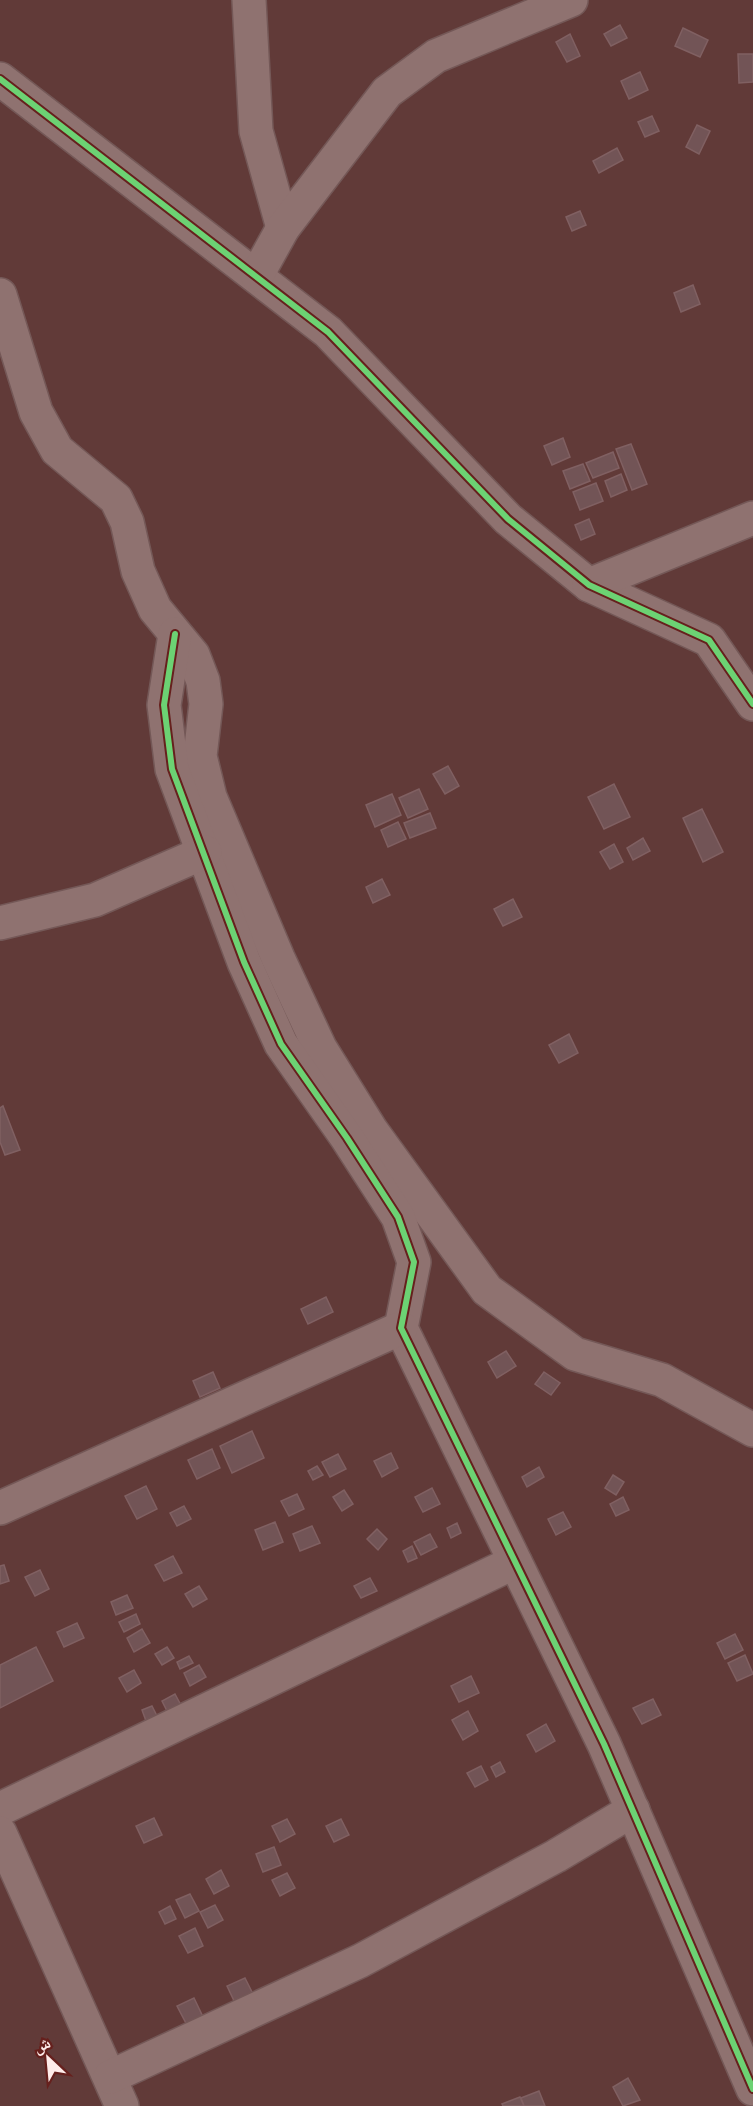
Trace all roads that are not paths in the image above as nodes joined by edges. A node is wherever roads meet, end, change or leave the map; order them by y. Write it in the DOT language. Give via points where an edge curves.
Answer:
graph roads {
  1 [pos="249,0"];
  2 [pos="571,0"];
  3 [pos="0,79"];
  4 [pos="283,228"];
  5 [pos="257,275"];
  6 [pos="0,295"];
  7 [pos="753,518"];
  8 [pos="589,585"];
  9 [pos="175,634"];
  10 [pos="753,704"];
  11 [pos="205,852"];
  12 [pos="0,923"];
  13 [pos="401,1328"];
  14 [pos="753,1430"];
  15 [pos="0,1508"];
  16 [pos="515,1562"];
  17 [pos="0,1809"];
  18 [pos="633,1810"];
  19 [pos="0,1833"];
  20 [pos="753,2089"];
  21 [pos="116,2091"];
  1 -- 4 [label="street" via="256,131"];
  2 -- 4 [label="street" via="436,56 387,92"];
  3 -- 5 [label="street" via="82,146"];
  4 -- 5 [label="street"];
  5 -- 8 [label="street" via="328,332 508,519"];
  6 -- 9 [label="street" via="44,430 57,450 116,499 127,522 138,571 155,609"];
  7 -- 8 [label="street"];
  8 -- 10 [label="street" via="710,640"];
  9 -- 11 [label="street" via="164,705 172,769"];
  9 -- 14 [label="street" via="194,655 203,681 206,704 200,756 210,797 315,1038 371,1130 486,1290 575,1354 662,1380"];
  11 -- 12 [label="street" via="95,900"];
  11 -- 13 [label="street" via="244,962 281,1044 398,1217 414,1262"];
  13 -- 15 [label="street"];
  13 -- 16 [label="street"];
  16 -- 17 [label="street"];
  16 -- 18 [label="street"];
  18 -- 20 [label="street"];
  18 -- 21 [label="street" via="556,1856"];
  19 -- 21 [label="street"];
}
